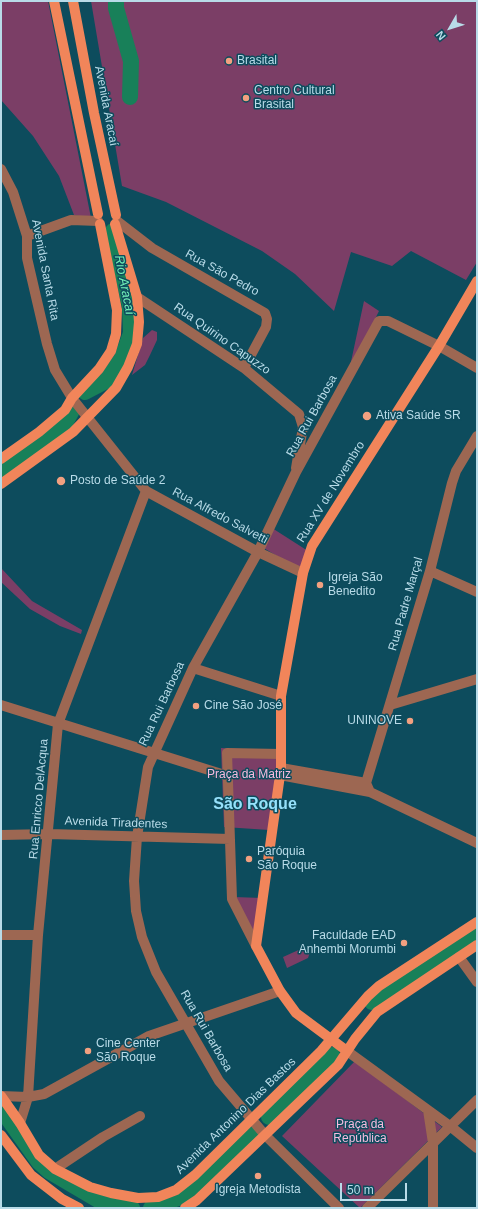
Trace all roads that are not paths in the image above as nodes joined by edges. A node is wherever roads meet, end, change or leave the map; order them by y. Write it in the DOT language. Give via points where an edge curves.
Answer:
graph roads {
  1 [pos="54,1"];
  2 [pos="73,1"];
  3 [pos="94,113"];
  4 [pos="76,117"];
  5 [pos="1,169"];
  6 [pos="98,220"];
  7 [pos="116,220"];
  8 [pos="27,236"];
  9 [pos="477,281"];
  10 [pos="137,297"];
  11 [pos="439,346"];
  12 [pos="244,368"];
  13 [pos="477,368"];
  14 [pos="73,400"];
  15 [pos="85,416"];
  16 [pos="477,436"];
  17 [pos="1,459"];
  18 [pos="296,472"];
  19 [pos="1,484"];
  20 [pos="146,491"];
  21 [pos="258,552"];
  22 [pos="430,572"];
  23 [pos="303,573"];
  24 [pos="477,592"];
  25 [pos="193,668"];
  26 [pos="477,679"];
  27 [pos="281,696"];
  28 [pos="1,705"];
  29 [pos="390,705"];
  30 [pos="58,724"];
  31 [pos="152,753"];
  32 [pos="281,754"];
  33 [pos="280,772"];
  34 [pos="228,776"];
  35 [pos="368,788"];
  36 [pos="49,834"];
  37 [pos="1,835"];
  38 [pos="137,837"];
  39 [pos="230,839"];
  40 [pos="477,843"];
  41 [pos="477,922"];
  42 [pos="1,935"];
  43 [pos="38,935"];
  44 [pos="477,945"];
  45 [pos="256,946"];
  46 [pos="459,957"];
  47 [pos="477,982"];
  48 [pos="280,991"];
  49 [pos="187,1025"];
  50 [pos="331,1038"];
  51 [pos="347,1051"];
  52 [pos="1,1096"];
  53 [pos="28,1097"];
  54 [pos="477,1100"];
  55 [pos="428,1110"];
  56 [pos="140,1116"];
  57 [pos="252,1120"];
  58 [pos="20,1122"];
  59 [pos="450,1126"];
  60 [pos="1,1135"];
  61 [pos="265,1135"];
  62 [pos="433,1143"];
  63 [pos="477,1148"];
  64 [pos="55,1170"];
  65 [pos="79,1208"];
  66 [pos="185,1208"];
  67 [pos="339,1208"];
  68 [pos="366,1208"];
  69 [pos="433,1208"];
  1 -- 4 [label="main road"];
  2 -- 3 [label="main road, Avenida Aracaí"];
  3 -- 4 [label="main road"];
  3 -- 7 [label="main road, Avenida Aracaí"];
  4 -- 6 [label="main road"];
  5 -- 8 [label="street, Avenida Santa Rita" via="13,192"];
  6 -- 7 [label="main road" via="109,228"];
  6 -- 7 [label="main road" via="105,208 112,210"];
  6 -- 8 [label="street" via="70,220"];
  6 -- 14 [label="main road" via="117,310 116,334 111,351"];
  7 -- 10 [label="main road, Avenida Aracaí"];
  7 -- 12 [label="street, Rua São Pedro" via="152,248 265,314 266,327"];
  8 -- 14 [label="street, Avenida Santa Rita" via="27,258 47,344 55,370"];
  9 -- 11 [label="main road, Rua XV de Novembro"];
  10 -- 12 [label="street, Rua Quirino Capuzzo"];
  10 -- 15 [label="main road, Avenida Aracaí" via="137,344 128,367 116,388"];
  11 -- 13 [label="street"];
  11 -- 18 [label="street, Rua Rui Barbosa" via="388,320 381,320"];
  11 -- 23 [label="main road, Rua XV de Novembro" via="312,546"];
  12 -- 18 [label="street, Rua Quirino Capuzzo" via="294,410 302,421"];
  14 -- 15 [label="street, Avenida Santa Rita"];
  14 -- 17 [label="main road" via="55,419"];
  15 -- 19 [label="main road, Avenida Aracaí" via="73,432"];
  15 -- 20 [label="street, Rua Alfredo Salvetti"];
  16 -- 22 [label="street, Rua Padre Marçal" via="456,471"];
  18 -- 21 [label="street, Rua Rui Barbosa"];
  20 -- 21 [label="street, Rua Alfredo Salvetti"];
  20 -- 30 [label="street, Rua Enricco DelAcqua"];
  21 -- 23 [label="street, Rua Alfredo Salvetti"];
  21 -- 25 [label="street, Rua Rui Barbosa"];
  22 -- 24 [label="street"];
  22 -- 29 [label="street, Rua Padre Marçal"];
  23 -- 27 [label="main road, Rua XV de Novembro"];
  25 -- 27 [label="street"];
  25 -- 31 [label="street, Rua Rui Barbosa"];
  26 -- 29 [label="street"];
  27 -- 32 [label="main road, Rua XV de Novembro"];
  28 -- 30 [label="street"];
  29 -- 35 [label="street, Rua Padre Marçal"];
  30 -- 31 [label="street"];
  30 -- 36 [label="street, Rua Enricco DelAcqua"];
  31 -- 34 [label="street"];
  31 -- 38 [label="street, Rua Rui Barbosa"];
  32 -- 33 [label="main road, Rua XV de Novembro"];
  32 -- 34 [label="street" via="227,753"];
  33 -- 35 [label="street"];
  33 -- 45 [label="main road, Rua XV de Novembro"];
  34 -- 39 [label="street"];
  35 -- 40 [label="street"];
  36 -- 37 [label="street, Avenida Tiradentes"];
  36 -- 38 [label="street, Avenida Tiradentes"];
  36 -- 43 [label="street, Rua Enricco DelAcqua"];
  38 -- 39 [label="street, Avenida Tiradentes"];
  38 -- 49 [label="street, Rua Rui Barbosa" via="134,881 136,911 142,937 156,972"];
  39 -- 45 [label="street" via="232,899"];
  41 -- 50 [label="main road, Avenida Antonino Dias Bastos" via="379,986"];
  42 -- 43 [label="street"];
  43 -- 53 [label="street, Rua Enricco DelAcqua"];
  44 -- 46 [label="main road"];
  45 -- 48 [label="main road"];
  46 -- 47 [label="street"];
  46 -- 51 [label="main road" via="377,1012"];
  48 -- 49 [label="street"];
  48 -- 50 [label="main road" via="296,1013"];
  49 -- 53 [label="street" via="149,1036 58,1088"];
  49 -- 57 [label="street, Rua Rui Barbosa" via="219,1081"];
  50 -- 51 [label="main road"];
  50 -- 57 [label="main road, Avenida Antonino Dias Bastos"];
  51 -- 55 [label="street"];
  51 -- 61 [label="main road" via="338,1064"];
  52 -- 53 [label="street"];
  52 -- 58 [label="main road, Avenida Antonino Dias Bastos"];
  53 -- 58 [label="street, Rua Enricco DelAcqua"];
  54 -- 59 [label="street"];
  55 -- 59 [label="street"];
  55 -- 62 [label="street"];
  56 -- 64 [label="street" via="103,1137"];
  57 -- 61 [label="street, Rua Rui Barbosa"];
  57 -- 64 [label="main road, Avenida Antonino Dias Bastos" via="195,1175 176,1190 158,1197 138,1198 112,1193 90,1187"];
  58 -- 64 [label="main road, Avenida Antonino Dias Bastos" via="39,1155"];
  59 -- 62 [label="street"];
  59 -- 63 [label="street"];
  60 -- 65 [label="main road" via="31,1175 62,1199"];
  61 -- 66 [label="main road" via="197,1200"];
  61 -- 67 [label="street"];
  62 -- 68 [label="street"];
  62 -- 69 [label="street"];
}
